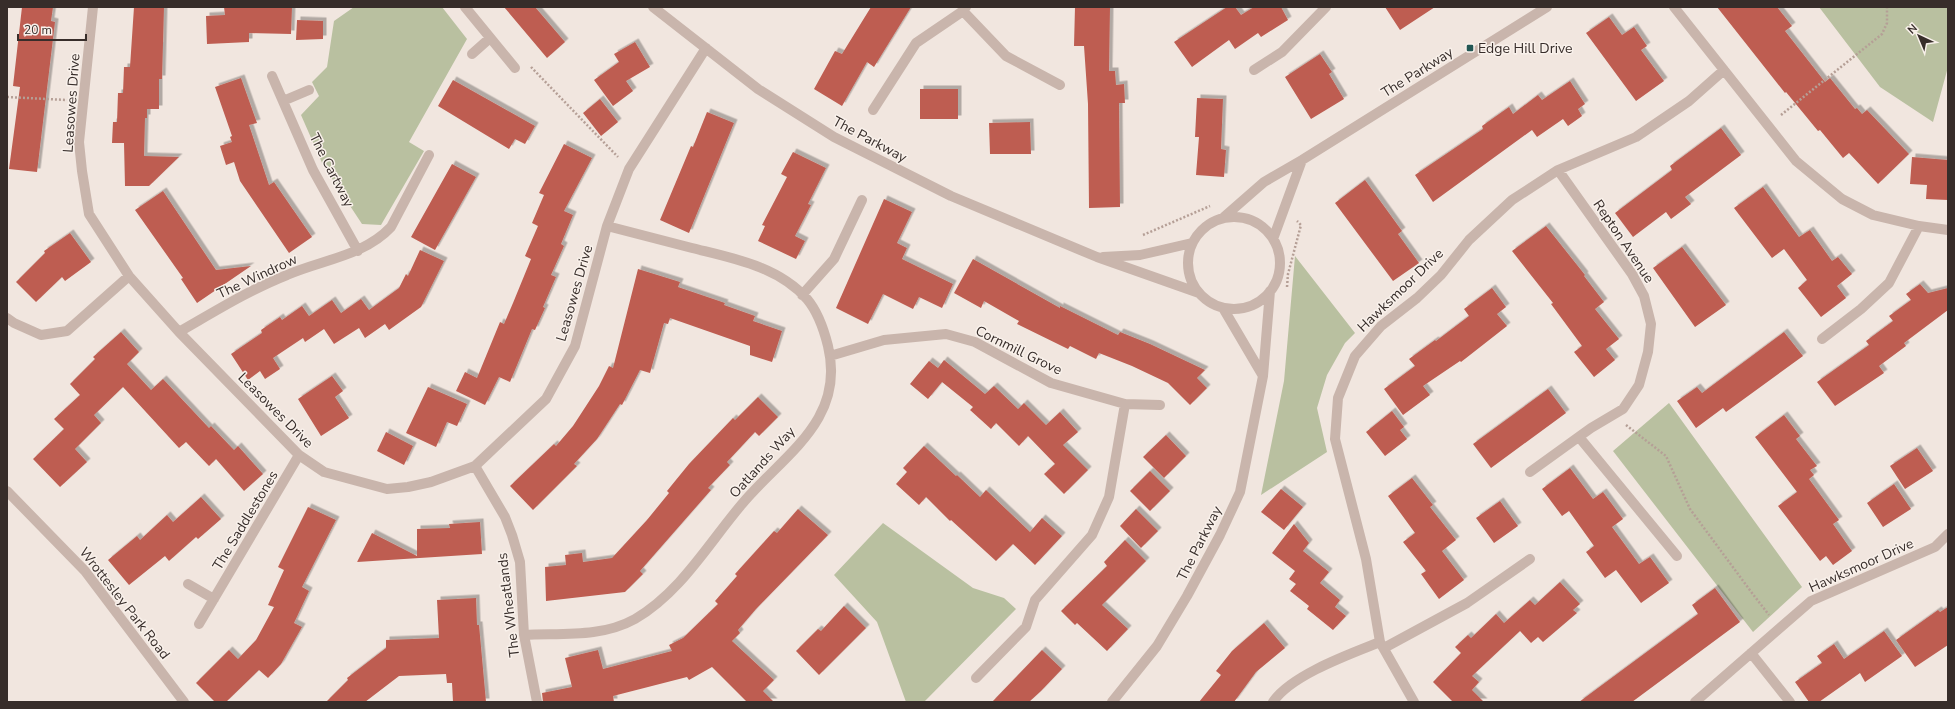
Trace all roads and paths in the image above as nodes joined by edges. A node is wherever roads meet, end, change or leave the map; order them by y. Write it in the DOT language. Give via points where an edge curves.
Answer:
graph roads {
  1 [pos="93,7"];
  2 [pos="465,7"];
  3 [pos="653,7"];
  4 [pos="1326,7"];
  5 [pos="1547,7"];
  6 [pos="1674,7"];
  7 [pos="1887,7"];
  8 [pos="964,9"];
  9 [pos="490,38"];
  10 [pos="706,48"];
  11 [pos="472,54"];
  12 [pos="529,64"];
  13 [pos="515,68"];
  14 [pos="1254,70"];
  15 [pos="1724,70"];
  16 [pos="272,76"];
  17 [pos="1060,85"];
  18 [pos="309,90"];
  19 [pos="7,97"];
  20 [pos="283,101"];
  21 [pos="84,102"];
  22 [pos="874,110"];
  23 [pos="1768,125"];
  24 [pos="429,155"];
  25 [pos="1302,160"];
  26 [pos="629,169"];
  27 [pos="1558,170"];
  28 [pos="862,200"];
  29 [pos="1213,204"];
  30 [pos="1285,207"];
  31 [pos="1224,217"];
  32 [pos="607,226"];
  33 [pos="1919,226"];
  34 [pos="1948,230"];
  35 [pos="1136,238"];
  36 [pos="1273,239"];
  37 [pos="1192,244"];
  38 [pos="358,251"];
  39 [pos="1097,257"];
  40 [pos="129,276"];
  41 [pos="1287,290"];
  42 [pos="1270,291"];
  43 [pos="1199,293"];
  44 [pos="802,295"];
  45 [pos="1223,308"];
  46 [pos="7,318"];
  47 [pos="179,332"];
  48 [pos="1822,339"];
  49 [pos="830,356"];
  50 [pos="1263,376"];
  51 [pos="1125,404"];
  52 [pos="1160,406"];
  53 [pos="1613,415"];
  54 [pos="1579,437"];
  55 [pos="300,455"];
  56 [pos="475,466"];
  57 [pos="1530,472"];
  58 [pos="7,491"];
  59 [pos="1948,534"];
  60 [pos="1677,556"];
  61 [pos="1530,559"];
  62 [pos="188,584"];
  63 [pos="214,598"];
  64 [pos="199,624"];
  65 [pos="1780,627"];
  66 [pos="524,635"];
  67 [pos="1382,645"];
  68 [pos="1752,653"];
  69 [pos="976,678"];
  70 [pos="184,702"];
  71 [pos="537,702"];
  72 [pos="1112,702"];
  73 [pos="1273,702"];
  74 [pos="1414,702"];
  75 [pos="1695,702"];
  76 [pos="1790,702"];
  1 -- 21 [label="street, Leasowes Drive"];
  2 -- 9 [label="street"];
  3 -- 10 [label="street, The Parkway"];
  4 -- 14 [label="street" via="1282,52"];
  5 -- 25 [label="street, The Parkway"];
  6 -- 15 [label="street"];
  7 -- 23 [label="path" via="1887,23 1882,34"];
  8 -- 17 [label="street" via="1006,56"];
  8 -- 22 [label="street" via="916,43"];
  9 -- 11 [label="street"];
  9 -- 13 [label="street"];
  10 -- 26 [label="street, Leasowes Drive"];
  10 -- 39 [label="street, The Parkway" via="758,89 834,137 951,196"];
  12 -- 26 [label="path"];
  15 -- 23 [label="street"];
  15 -- 27 [label="street, Hawksmoor Drive" via="1689,101 1636,137"];
  16 -- 20 [label="street, The Cartway"];
  18 -- 20 [label="street"];
  19 -- 21 [label="path"];
  20 -- 38 [label="street, The Cartway" via="313,170"];
  21 -- 40 [label="street, Leasowes Drive" via="79,142 89,214"];
  23 -- 33 [label="street" via="1796,161 1842,199 1873,215"];
  24 -- 38 [label="street, The Windrow" via="390,228 382,237"];
  25 -- 30 [label="street"];
  25 -- 31 [label="street, The Parkway" via="1264,182"];
  26 -- 32 [label="street, Leasowes Drive"];
  27 -- 53 [label="street, Repton Avenue" via="1632,274 1644,296 1651,324 1648,352 1639,385 1623,409"];
  27 -- 67 [label="street, Hawksmoor Drive" via="1512,200 1469,240 1441,275 1380,326 1355,356 1338,398 1335,439 1366,559"];
  28 -- 44 [label="street" via="834,259"];
  29 -- 35 [label="path"];
  30 -- 36 [label="street"];
  30 -- 41 [label="path" via="1301,225 1288,274"];
  31 -- 36 [label="street" via="1252,220 1264,228"];
  31 -- 37 [label="street" via="1211,222"];
  32 -- 44 [label="street, Oatlands Way" via="752,263 788,282"];
  32 -- 56 [label="street, Leasowes Drive" via="575,346 546,399"];
  33 -- 34 [label="street"];
  33 -- 48 [label="street" via="1889,283"];
  36 -- 42 [label="street" via="1278,249 1279,266 1276,282"];
  37 -- 39 [label="street, The Parkway" via="1140,255"];
  37 -- 43 [label="street" via="1187,261 1190,278"];
  38 -- 47 [label="street, The Windrow" via="286,275"];
  39 -- 43 [label="street, The Parkway"];
  40 -- 46 [label="street" via="67,331 41,335 14,324"];
  40 -- 47 [label="street, Leasowes Drive"];
  42 -- 45 [label="street" via="1249,306"];
  42 -- 50 [label="street, The Parkway"];
  43 -- 45 [label="street"];
  44 -- 49 [label="street, Oatlands Way" via="808,300 824,331"];
  45 -- 50 [label="street"];
  47 -- 55 [label="street, Leasowes Drive"];
  49 -- 51 [label="street, Cornmill Grove" via="884,340 946,334 974,342 1050,383"];
  49 -- 66 [label="street, Oatlands Way" via="832,379 823,410 798,448 743,503 694,566 656,605 634,620 600,632"];
  50 -- 72 [label="street, The Parkway" via="1240,492 1220,535 1157,646"];
  51 -- 52 [label="street, Cornmill Grove"];
  51 -- 69 [label="street" via="1109,497 1094,529 1079,551 1035,600 1026,627"];
  53 -- 54 [label="street, Repton Avenue"];
  53 -- 65 [label="path" via="1666,456 1690,509"];
  54 -- 57 [label="street, Repton Avenue"];
  54 -- 60 [label="street"];
  55 -- 56 [label="street, Leasowes Drive" via="324,472 387,489 431,482"];
  55 -- 63 [label="street, The Saddlestones"];
  56 -- 66 [label="street, The Wheatlands" via="505,517 520,562"];
  58 -- 70 [label="street, Wrottesley Park Road" via="85,570"];
  59 -- 65 [label="street, Hawksmoor Drive" via="1935,547 1811,601"];
  61 -- 67 [label="street" via="1467,603"];
  62 -- 63 [label="street"];
  63 -- 64 [label="street, The Saddlestones"];
  65 -- 68 [label="street, Hawksmoor Drive"];
  66 -- 71 [label="street, The Wheatlands"];
  67 -- 73 [label="street" via="1314,670 1277,695"];
  67 -- 74 [label="street, Hawksmoor Drive"];
  68 -- 75 [label="street, Hawksmoor Drive"];
  68 -- 76 [label="street"];
}
